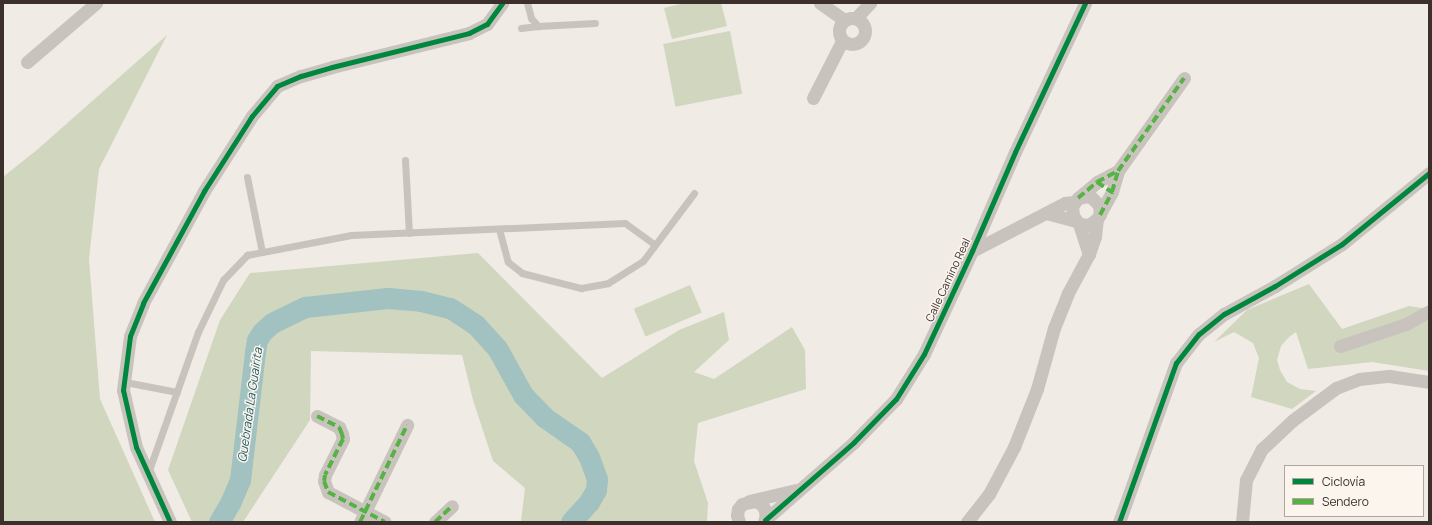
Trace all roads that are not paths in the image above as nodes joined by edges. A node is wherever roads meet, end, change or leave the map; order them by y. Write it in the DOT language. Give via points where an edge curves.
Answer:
graph roads {
  1 [pos="96,3"];
  2 [pos="502,3"];
  3 [pos="527,3"];
  4 [pos="820,3"];
  5 [pos="870,3"];
  6 [pos="1085,3"];
  7 [pos="850,19"];
  8 [pos="595,23"];
  9 [pos="538,26"];
  10 [pos="521,28"];
  11 [pos="842,41"];
  12 [pos="27,62"];
  13 [pos="1184,78"];
  14 [pos="813,98"];
  15 [pos="405,160"];
  16 [pos="1118,171"];
  17 [pos="247,177"];
  18 [pos="1427,179"];
  19 [pos="1097,182"];
  20 [pos="1112,192"];
  21 [pos="694,193"];
  22 [pos="1076,200"];
  23 [pos="1046,213"];
  24 [pos="1098,217"];
  25 [pos="1077,222"];
  26 [pos="499,229"];
  27 [pos="409,232"];
  28 [pos="655,245"];
  29 [pos="972,251"];
  30 [pos="262,252"];
  31 [pos="1089,254"];
  32 [pos="1429,311"];
  33 [pos="1340,346"];
  34 [pos="125,382"];
  35 [pos="1429,382"];
  36 [pos="177,392"];
  37 [pos="317,416"];
  38 [pos="407,425"];
  39 [pos="148,473"];
  40 [pos="798,490"];
  41 [pos="748,501"];
  42 [pos="452,506"];
  43 [pos="362,517"];
  44 [pos="737,520"];
  45 [pos="764,521"];
  46 [pos="170,522"];
  47 [pos="385,522"];
  48 [pos="435,522"];
  49 [pos="967,522"];
  50 [pos="1119,522"];
  51 [pos="1242,522"];
  1 -- 12 [label="street"];
  2 -- 34 [label="street" via="487,24 469,33 332,67 277,86 252,116 162,265 130,336"];
  3 -- 9 [label="lane" via="531,18"];
  4 -- 7 [label="street"];
  5 -- 7 [label="street"];
  6 -- 29 [label="street, Calle Camino Real"];
  7 -- 11 [label="street" via="841,23 838,32"];
  7 -- 11 [label="street" via="864,24 863,38 860,42 851,44"];
  8 -- 9 [label="lane"];
  9 -- 10 [label="lane"];
  11 -- 14 [label="street"];
  13 -- 16 [label="street"];
  15 -- 27 [label="lane"];
  16 -- 19 [label="street"];
  16 -- 20 [label="street"];
  17 -- 30 [label="lane"];
  18 -- 50 [label="street" via="1342,244 1224,314 1199,334 1176,363"];
  19 -- 20 [label="street"];
  19 -- 22 [label="street"];
  20 -- 24 [label="street"];
  21 -- 28 [label="lane"];
  22 -- 23 [label="street"];
  22 -- 24 [label="street" via="1088,196 1092,198 1099,205"];
  22 -- 25 [label="street" via="1072,211"];
  23 -- 25 [label="street"];
  23 -- 29 [label="street"];
  24 -- 25 [label="street" via="1089,225"];
  24 -- 31 [label="street"];
  25 -- 31 [label="street"];
  26 -- 27 [label="lane"];
  26 -- 28 [label="lane" via="625,223"];
  26 -- 28 [label="lane" via="508,262 522,273 581,288 608,283 643,261"];
  27 -- 30 [label="lane" via="351,235"];
  29 -- 40 [label="street, Calle Camino Real" via="924,354 896,398 854,442"];
  30 -- 36 [label="lane" via="247,255 223,280 198,332"];
  31 -- 49 [label="street" via="1068,293 1054,328 1037,389 1014,448 989,494"];
  32 -- 33 [label="street" via="1406,324"];
  34 -- 36 [label="lane"];
  34 -- 39 [label="street" via="123,390 136,447"];
  35 -- 51 [label="street" via="1389,376 1359,379 1336,388 1293,420 1262,449 1246,480"];
  36 -- 39 [label="lane"];
  37 -- 43 [label="street" via="339,427 343,439 325,475 326,489"];
  38 -- 43 [label="street"];
  39 -- 46 [label="street"];
  40 -- 41 [label="street, Calle Camino Real"];
  40 -- 45 [label="street, Calle Camino Real"];
  41 -- 44 [label="street" via="738,509"];
  41 -- 45 [label="street, Calle Camino Real" via="760,503 764,508"];
  42 -- 48 [label="street"];
  43 -- 47 [label="street"];
}
